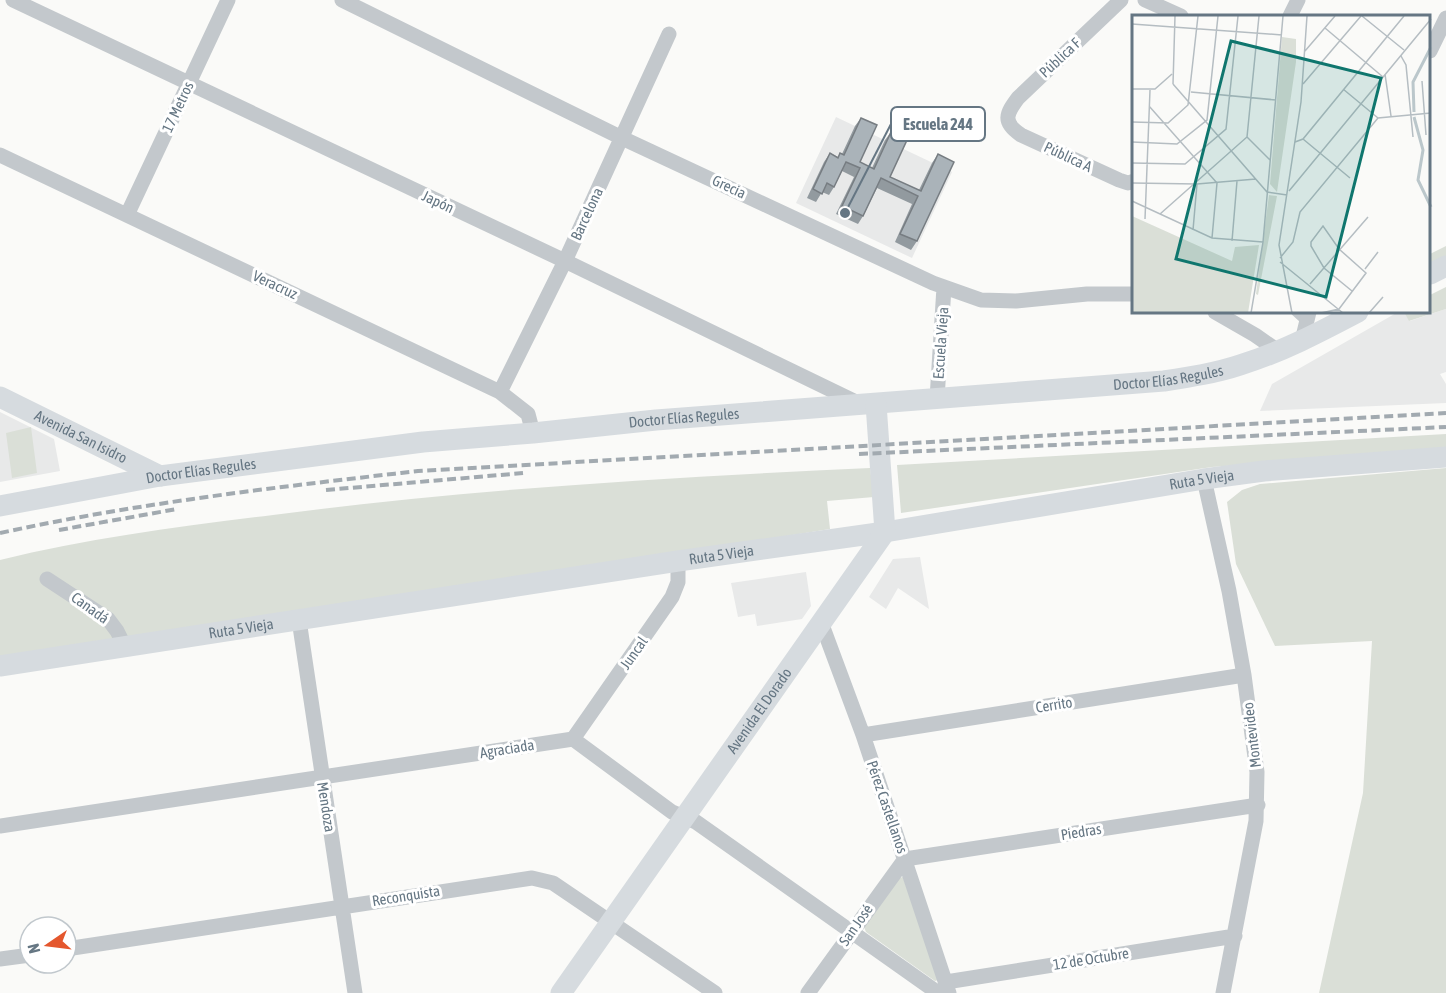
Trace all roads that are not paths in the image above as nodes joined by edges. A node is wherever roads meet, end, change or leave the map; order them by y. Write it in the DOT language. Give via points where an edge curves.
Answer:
graph roads {
  1 [pos="13,0"];
  2 [pos="228,0"];
  3 [pos="342,0"];
  4 [pos="1121,0"];
  5 [pos="1145,0"];
  6 [pos="1298,0"];
  7 [pos="1179,15"];
  8 [pos="1290,15"];
  9 [pos="1446,18"];
  10 [pos="669,34"];
  11 [pos="1431,49"];
  12 [pos="189,84"];
  13 [pos="1007,120"];
  14 [pos="622,138"];
  15 [pos="0,154"];
  16 [pos="1132,182"];
  17 [pos="127,215"];
  18 [pos="565,261"];
  19 [pos="1446,266"];
  20 [pos="1431,274"];
  21 [pos="945,287"];
  22 [pos="1132,294"];
  23 [pos="1218,314"];
  24 [pos="1347,314"];
  25 [pos="1303,322"];
  26 [pos="1278,351"];
  27 [pos="500,392"];
  28 [pos="0,397"];
  29 [pos="937,399"];
  30 [pos="869,405"];
  31 [pos="533,433"];
  32 [pos="1446,457"];
  33 [pos="160,476"];
  34 [pos="1204,479"];
  35 [pos="0,506"];
  36 [pos="885,532"];
  37 [pos="678,561"];
  38 [pos="48,579"];
  39 [pos="299,620"];
  40 [pos="820,622"];
  41 [pos="124,645"];
  42 [pos="0,666"];
  43 [pos="1244,675"];
  44 [pos="863,735"];
  45 [pos="573,739"];
  46 [pos="321,778"];
  47 [pos="1258,805"];
  48 [pos="685,818"];
  49 [pos="0,826"];
  50 [pos="905,859"];
  51 [pos="342,906"];
  52 [pos="612,922"];
  53 [pos="851,932"];
  54 [pos="1235,936"];
  55 [pos="78,947"];
  56 [pos="18,956"];
  57 [pos="0,959"];
  58 [pos="944,989"];
  59 [pos="354,993"];
  60 [pos="561,993"];
  61 [pos="715,993"];
  62 [pos="808,993"];
  63 [pos="1223,993"];
  1 -- 12 [label="street, Japón"];
  2 -- 12 [label="street, 17 Metros"];
  3 -- 14 [label="street, Grecia"];
  4 -- 13 [label="street, Pública F" via="1018,98 1009,109"];
  5 -- 7 [label="street"];
  6 -- 8 [label="street"];
  9 -- 11 [label="street"];
  10 -- 14 [label="street, Barcelona"];
  12 -- 17 [label="street, 17 Metros"];
  12 -- 18 [label="street, Japón"];
  13 -- 16 [label="street, Pública A" via="1021,135 1119,180"];
  14 -- 18 [label="street, Barcelona"];
  14 -- 21 [label="street, Grecia"];
  15 -- 17 [label="street, Veracruz"];
  17 -- 27 [label="street, Veracruz"];
  18 -- 27 [label="street, Barcelona"];
  18 -- 30 [label="street, Japón"];
  19 -- 20 [label="street"];
  21 -- 22 [label="street, Grecia" via="981,300"];
  21 -- 29 [label="street, Escuela Vieja"];
  23 -- 26 [label="street"];
  24 -- 25 [label="street, Doctor Elías Regules"];
  25 -- 26 [label="street, Doctor Elías Regules"];
  26 -- 29 [label="street, Doctor Elías Regules" via="1223,370 1164,381"];
  27 -- 31 [label="street, Veracruz" via="528,414"];
  28 -- 33 [label="street, Avenida San Isidro"];
  29 -- 30 [label="street, Doctor Elías Regules"];
  30 -- 31 [label="street, Doctor Elías Regules"];
  30 -- 36 [label="street"];
  31 -- 33 [label="street, Doctor Elías Regules" via="423,442"];
  32 -- 34 [label="street, Ruta 5 Vieja"];
  33 -- 35 [label="street, Doctor Elías Regules"];
  34 -- 36 [label="street, Ruta 5 Vieja"];
  34 -- 43 [label="street, Montevideo"];
  36 -- 37 [label="street, Ruta 5 Vieja"];
  36 -- 40 [label="street, Avenida El Dorado"];
  37 -- 39 [label="street, Ruta 5 Vieja"];
  37 -- 45 [label="street, Juncal" via="678,582 672,597"];
  38 -- 41 [label="street, Canadá" via="108,619"];
  39 -- 41 [label="street, Ruta 5 Vieja"];
  39 -- 46 [label="street, Mendoza"];
  40 -- 44 [label="street, Pérez Castellanos"];
  40 -- 48 [label="street, Avenida El Dorado"];
  41 -- 42 [label="street, Ruta 5 Vieja"];
  43 -- 44 [label="street, Cerrito"];
  43 -- 47 [label="street, Montevideo"];
  44 -- 50 [label="street, Pérez Castellanos"];
  45 -- 46 [label="street, Agraciada"];
  45 -- 48 [label="street"];
  46 -- 49 [label="street, Agraciada"];
  46 -- 51 [label="street, Mendoza"];
  47 -- 50 [label="street, Piedras"];
  47 -- 54 [label="street, Montevideo"];
  48 -- 52 [label="street, Avenida El Dorado"];
  48 -- 53 [label="street"];
  50 -- 53 [label="street, San José"];
  50 -- 58 [label="street, Pérez Castellanos"];
  51 -- 52 [label="street, Reconquista" via="532,878 553,883"];
  51 -- 55 [label="street, Reconquista"];
  51 -- 59 [label="street, Mendoza"];
  52 -- 60 [label="street, Avenida El Dorado"];
  52 -- 61 [label="street, Reconquista"];
  53 -- 58 [label="street"];
  53 -- 62 [label="street, San José"];
  54 -- 58 [label="street, 12 de Octubre"];
  54 -- 63 [label="street, Montevideo"];
  56 -- 57 [label="street"];
}
